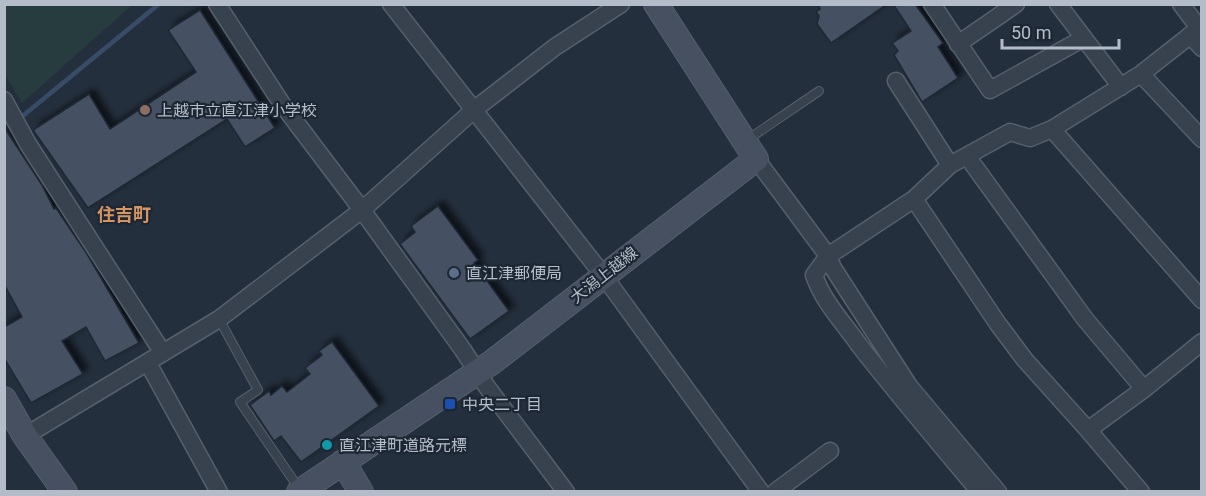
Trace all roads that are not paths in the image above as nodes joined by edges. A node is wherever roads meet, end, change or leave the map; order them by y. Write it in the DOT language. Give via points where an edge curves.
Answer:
graph roads {
  1 [pos="217,4"];
  2 [pos="391,4"];
  3 [pos="621,4"];
  4 [pos="656,4"];
  5 [pos="932,4"];
  6 [pos="1017,4"];
  7 [pos="1058,4"];
  8 [pos="1181,4"];
  9 [pos="1197,30"];
  10 [pos="1084,38"];
  11 [pos="958,45"];
  12 [pos="1202,48"];
  13 [pos="1142,74"];
  14 [pos="896,81"];
  15 [pos="1121,87"];
  16 [pos="819,91"];
  17 [pos="4,100"];
  18 [pos="475,109"];
  19 [pos="1052,129"];
  20 [pos="1202,139"];
  21 [pos="750,150"];
  22 [pos="967,156"];
  23 [pos="950,165"];
  24 [pos="914,199"];
  25 [pos="362,210"];
  26 [pos="828,256"];
  27 [pos="603,275"];
  28 [pos="1201,298"];
  29 [pos="219,320"];
  30 [pos="1202,342"];
  31 [pos="164,353"];
  32 [pos="148,363"];
  33 [pos="478,373"];
  34 [pos="1143,389"];
  35 [pos="4,399"];
  36 [pos="1088,430"];
  37 [pos="25,436"];
  38 [pos="830,451"];
  39 [pos="343,462"];
  40 [pos="300,491"];
  41 [pos="65,492"];
  42 [pos="219,492"];
  43 [pos="361,492"];
  44 [pos="566,492"];
  45 [pos="761,492"];
  46 [pos="775,492"];
  47 [pos="980,492"];
  48 [pos="998,492"];
  49 [pos="1141,492"];
  1 -- 25 [label="street" via="282,104"];
  2 -- 18 [label="street"];
  3 -- 18 [label="street" via="555,47"];
  4 -- 21 [label="main road"];
  5 -- 11 [label="street"];
  6 -- 11 [label="street"];
  7 -- 10 [label="street"];
  8 -- 9 [label="street"];
  9 -- 12 [label="street"];
  9 -- 13 [label="street"];
  10 -- 11 [label="street" via="990,90"];
  10 -- 15 [label="street"];
  13 -- 15 [label="street"];
  13 -- 20 [label="street"];
  14 -- 23 [label="street"];
  15 -- 19 [label="street"];
  16 -- 21 [label="lane"];
  17 -- 31 [label="street" via="28,144"];
  18 -- 25 [label="street"];
  18 -- 27 [label="street"];
  19 -- 22 [label="street" via="1030,138 1010,132"];
  19 -- 28 [label="street"];
  21 -- 26 [label="street"];
  21 -- 27 [label="main road, 大潟上越線"];
  22 -- 23 [label="street"];
  22 -- 34 [label="street" via="1085,319"];
  23 -- 24 [label="street"];
  24 -- 26 [label="street"];
  24 -- 36 [label="street" via="1025,360"];
  25 -- 29 [label="street"];
  25 -- 33 [label="street"];
  26 -- 47 [label="street" via="814,275 819,291 899,396"];
  26 -- 48 [label="street" via="909,386"];
  27 -- 33 [label="main road, 大潟上越線"];
  27 -- 45 [label="street"];
  29 -- 31 [label="street"];
  29 -- 40 [label="lane" via="258,390 240,402"];
  30 -- 34 [label="street"];
  31 -- 32 [label="street"];
  32 -- 37 [label="street"];
  32 -- 42 [label="street"];
  33 -- 39 [label="main road, 大潟上越線"];
  33 -- 44 [label="street"];
  34 -- 36 [label="street"];
  35 -- 37 [label="main road"];
  36 -- 49 [label="street"];
  37 -- 41 [label="main road"];
  38 -- 46 [label="street"];
  39 -- 40 [label="main road, 大潟上越線"];
  39 -- 43 [label="main road"];
}
